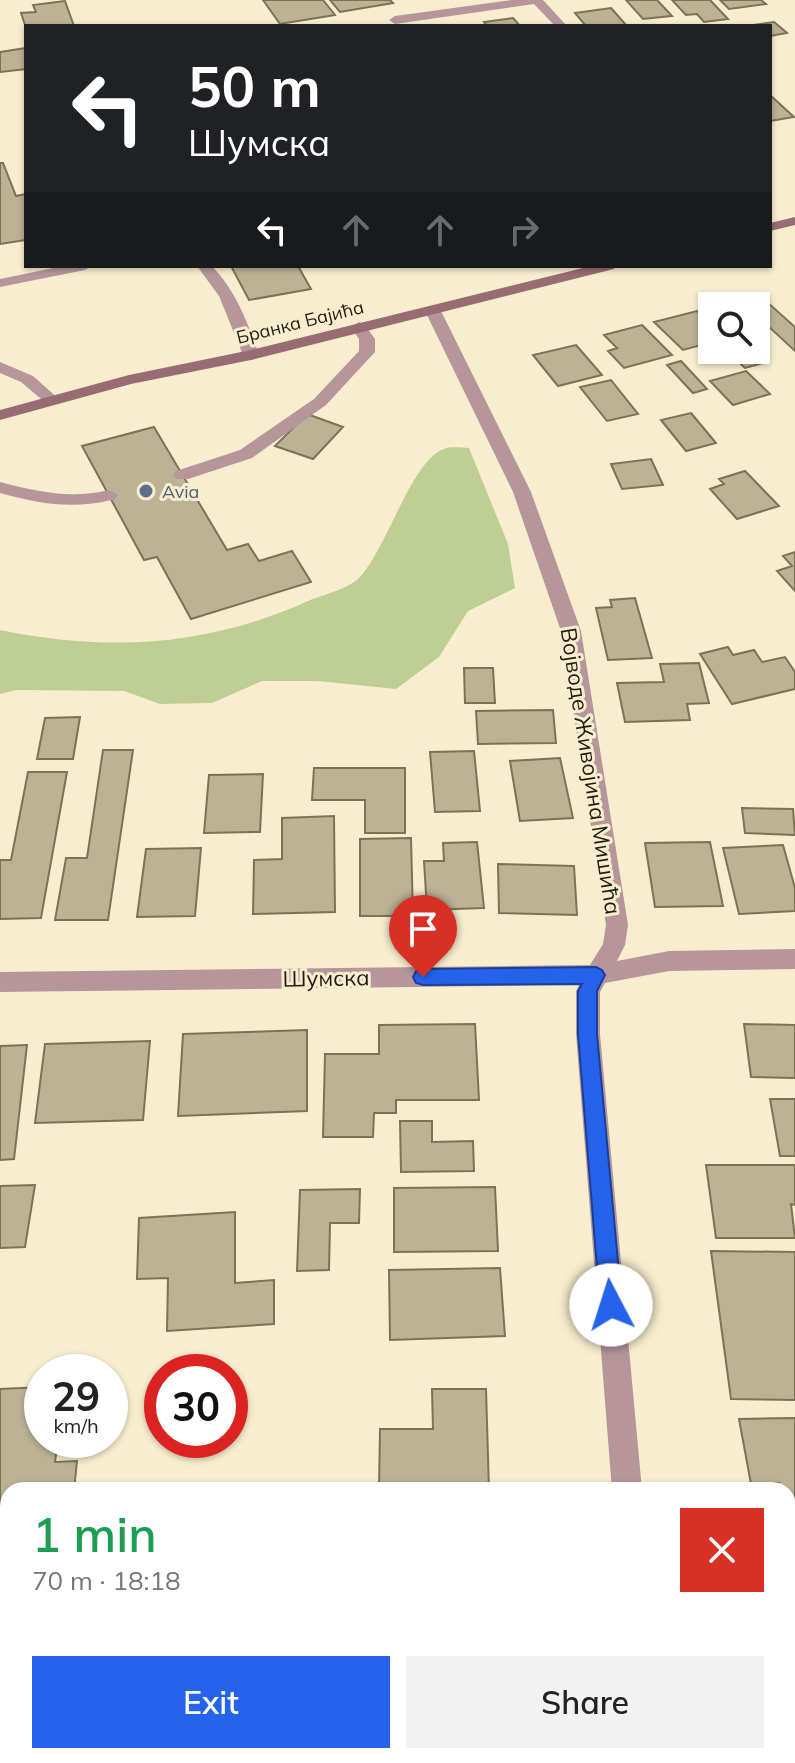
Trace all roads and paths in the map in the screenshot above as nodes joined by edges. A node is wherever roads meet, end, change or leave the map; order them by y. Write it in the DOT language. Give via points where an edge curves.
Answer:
graph roads {
  1 [pos="537,0"];
  2 [pos="395,20"];
  3 [pos="559,24"];
  4 [pos="795,221"];
  5 [pos="772,227"];
  6 [pos="75,268"];
  7 [pos="206,268"];
  8 [pos="601,268"];
  9 [pos="0,283"];
  10 [pos="433,311"];
  11 [pos="359,327"];
  12 [pos="251,355"];
  13 [pos="0,367"];
  14 [pos="53,401"];
  15 [pos="0,415"];
  16 [pos="182,475"];
  17 [pos="0,487"];
  18 [pos="109,495"];
  19 [pos="795,959"];
  20 [pos="596,975"];
  21 [pos="0,982"];
  22 [pos="626,1482"];
  1 -- 2 [label="street"];
  1 -- 3 [label="street"];
  4 -- 5 [label="main road"];
  6 -- 9 [label="street"];
  7 -- 12 [label="street" via="218,279"];
  8 -- 10 [label="main road, Бранка Бајића"];
  10 -- 11 [label="main road, Бранка Бајића"];
  10 -- 20 [label="street, Војводе Живојина Мишића" via="522,492 571,631 617,925 614,945"];
  11 -- 12 [label="main road, Бранка Бајића"];
  11 -- 16 [label="street" via="367,352 320,402 246,454"];
  12 -- 14 [label="main road, Бранка Бајића"];
  13 -- 14 [label="street" via="27,379"];
  14 -- 15 [label="main road, Бранка Бајића"];
  17 -- 18 [label="street" via="51,502 85,502"];
  19 -- 20 [label="street, Шумска" via="669,961"];
  20 -- 21 [label="street, Шумска"];
  20 -- 22 [label="street, Војводе Живојина Мишића" via="588,991 588,1049"];
}
